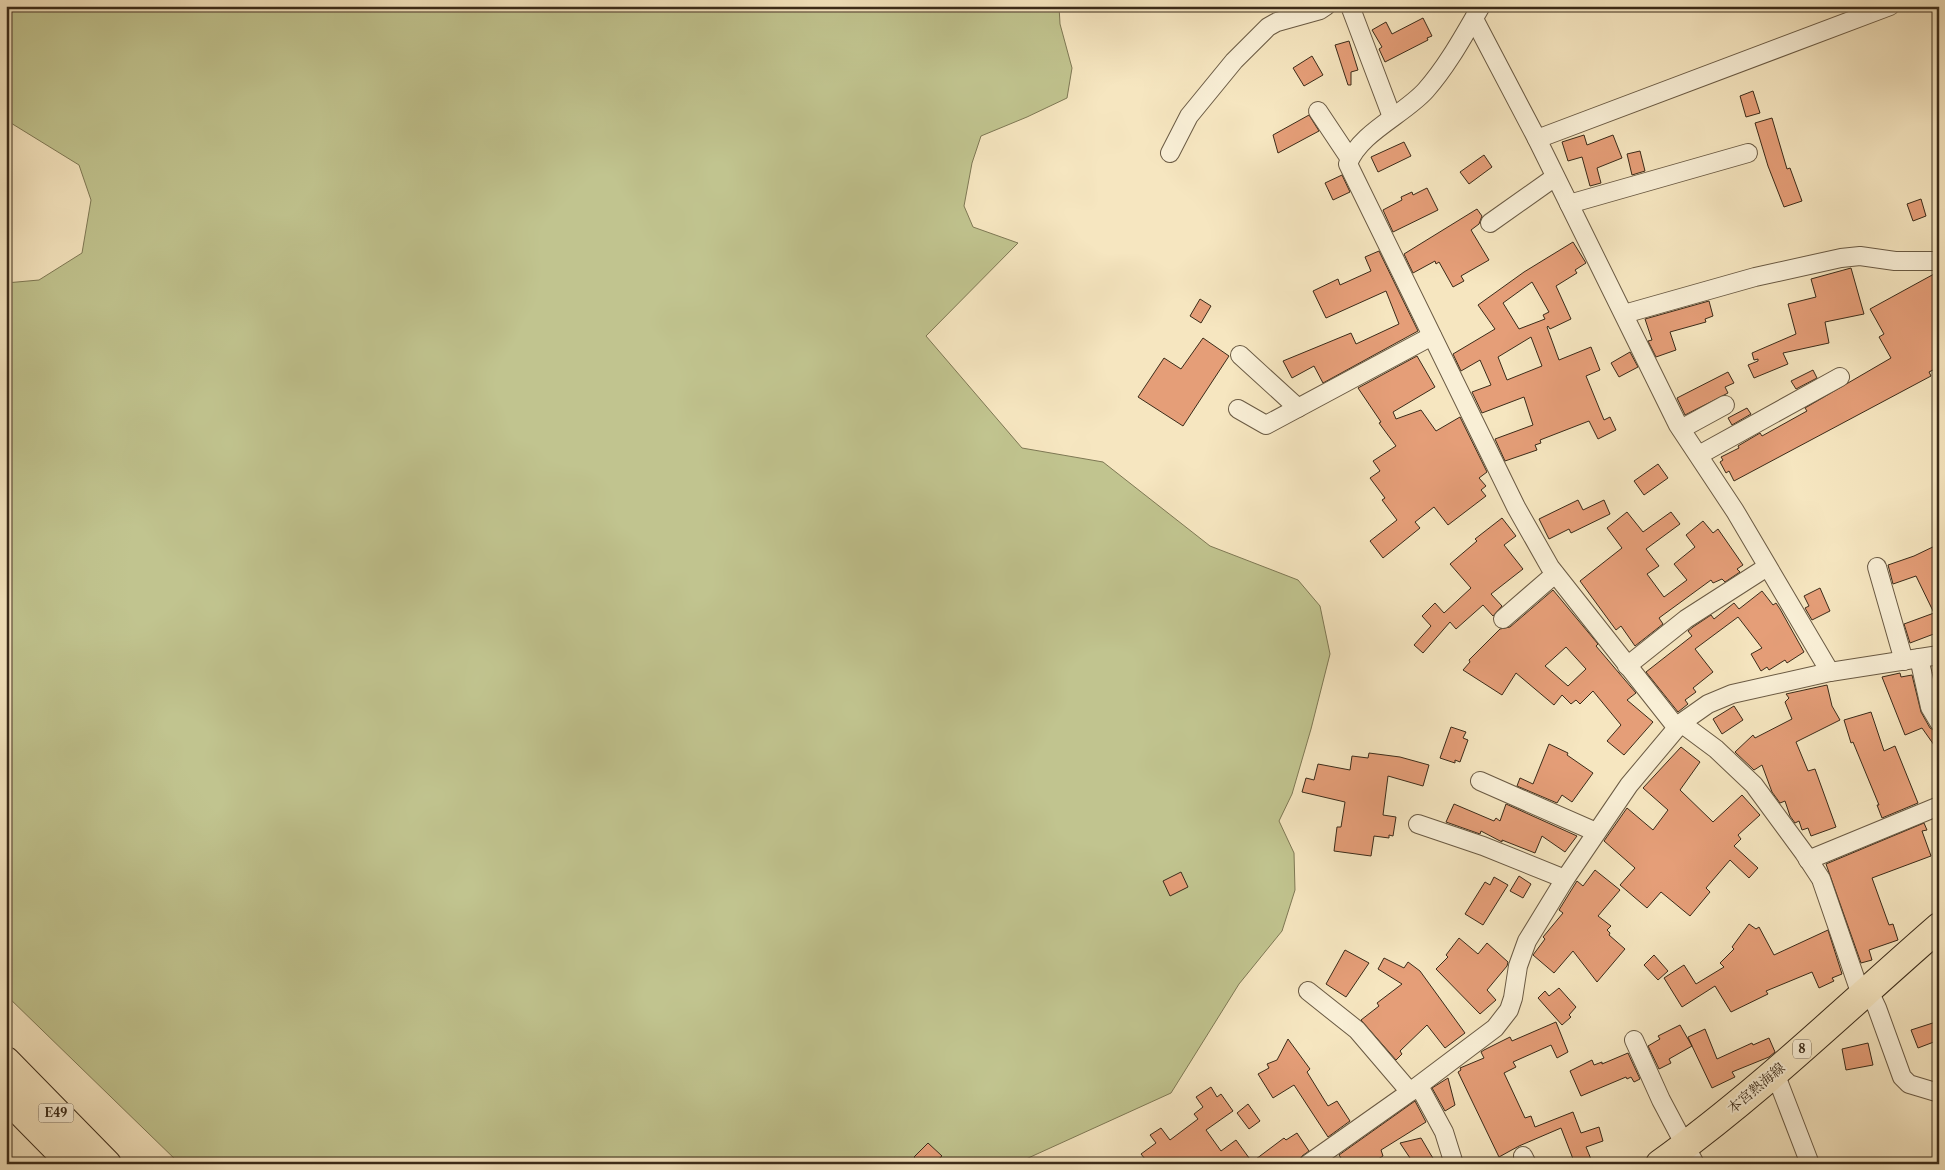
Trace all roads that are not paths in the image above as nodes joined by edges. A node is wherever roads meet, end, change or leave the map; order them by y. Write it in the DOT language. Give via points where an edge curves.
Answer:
graph roads {
  1 [pos="1326,6"];
  2 [pos="1350,6"];
  3 [pos="1890,6"];
  4 [pos="1478,13"];
  5 [pos="1318,111"];
  6 [pos="1392,117"];
  7 [pos="1536,138"];
  8 [pos="1170,153"];
  9 [pos="1748,153"];
  10 [pos="1350,159"];
  11 [pos="1556,177"];
  12 [pos="1569,204"];
  13 [pos="1490,222"];
  14 [pos="1939,261"];
  15 [pos="1624,314"];
  16 [pos="1432,336"];
  17 [pos="1240,355"];
  18 [pos="1840,377"];
  19 [pos="1725,405"];
  20 [pos="1298,408"];
  21 [pos="1238,409"];
  22 [pos="1681,428"];
  23 [pos="1699,455"];
  24 [pos="1767,567"];
  25 [pos="1877,567"];
  26 [pos="1556,574"];
  27 [pos="1503,619"];
  28 [pos="1939,655"];
  29 [pos="1911,659"];
  30 [pos="1627,666"];
  31 [pos="1830,672"];
  32 [pos="1939,722"];
  33 [pos="1679,725"];
  34 [pos="1480,781"];
  35 [pos="1939,806"];
  36 [pos="1418,824"];
  37 [pos="1596,832"];
  38 [pos="1808,860"];
  39 [pos="1565,879"];
  40 [pos="1939,927"];
  41 [pos="1308,991"];
  42 [pos="1864,992"];
  43 [pos="1634,1040"];
  44 [pos="6,1061"];
  45 [pos="1775,1073"];
  46 [pos="1415,1089"];
  47 [pos="1939,1093"];
  48 [pos="6,1097"];
  49 [pos="1691,1154"];
  50 [pos="72,1164"];
  51 [pos="106,1164"];
  52 [pos="1308,1164"];
  53 [pos="1454,1164"];
  54 [pos="1660,1164"];
  55 [pos="1810,1164"];
  1 -- 8 [label="street" via="1268,27 1234,61 1189,116"];
  2 -- 6 [label="street"];
  3 -- 7 [label="street"];
  4 -- 6 [label="street" via="1427,89"];
  4 -- 7 [label="street"];
  5 -- 10 [label="street"];
  6 -- 10 [label="street"];
  7 -- 11 [label="street"];
  9 -- 12 [label="street"];
  10 -- 16 [label="street" via="1350,170"];
  11 -- 12 [label="street"];
  11 -- 13 [label="street"];
  12 -- 15 [label="street"];
  14 -- 15 [label="street" via="1895,261 1860,256 1841,258 1738,281"];
  15 -- 22 [label="street"];
  16 -- 20 [label="street"];
  16 -- 26 [label="street" via="1516,507"];
  17 -- 20 [label="street"];
  18 -- 23 [label="street"];
  19 -- 22 [label="street"];
  20 -- 21 [label="street" via="1266,424"];
  22 -- 23 [label="street"];
  23 -- 24 [label="street"];
  24 -- 30 [label="street" via="1679,624"];
  24 -- 31 [label="street"];
  25 -- 29 [label="street"];
  26 -- 27 [label="street"];
  26 -- 30 [label="street"];
  28 -- 29 [label="street"];
  29 -- 31 [label="street"];
  29 -- 32 [label="street"];
  30 -- 33 [label="street"];
  31 -- 33 [label="street" via="1732,694 1708,704"];
  33 -- 37 [label="street" via="1629,785"];
  33 -- 38 [label="street" via="1716,749 1754,785"];
  34 -- 37 [label="street"];
  35 -- 38 [label="street"];
  36 -- 39 [label="street"];
  37 -- 39 [label="street"];
  38 -- 42 [label="street" via="1821,880"];
  39 -- 46 [label="street" via="1527,941 1505,1017"];
  40 -- 42 [label="main road, 本宮熱海線 / 8"];
  41 -- 46 [label="street" via="1357,1030"];
  42 -- 45 [label="main road, 本宮熱海線 / 8"];
  42 -- 47 [label="street" via="1877,1008 1902,1077 1909,1084"];
  43 -- 49 [label="street" via="1661,1100"];
  44 -- 51 [label="main road, E49"];
  45 -- 49 [label="main road, 本宮熱海線 / 8"];
  45 -- 55 [label="street"];
  46 -- 52 [label="street"];
  46 -- 53 [label="street" via="1444,1132"];
  48 -- 50 [label="main road, E49"];
  49 -- 54 [label="main road, 本宮熱海線 / 8"];
}
